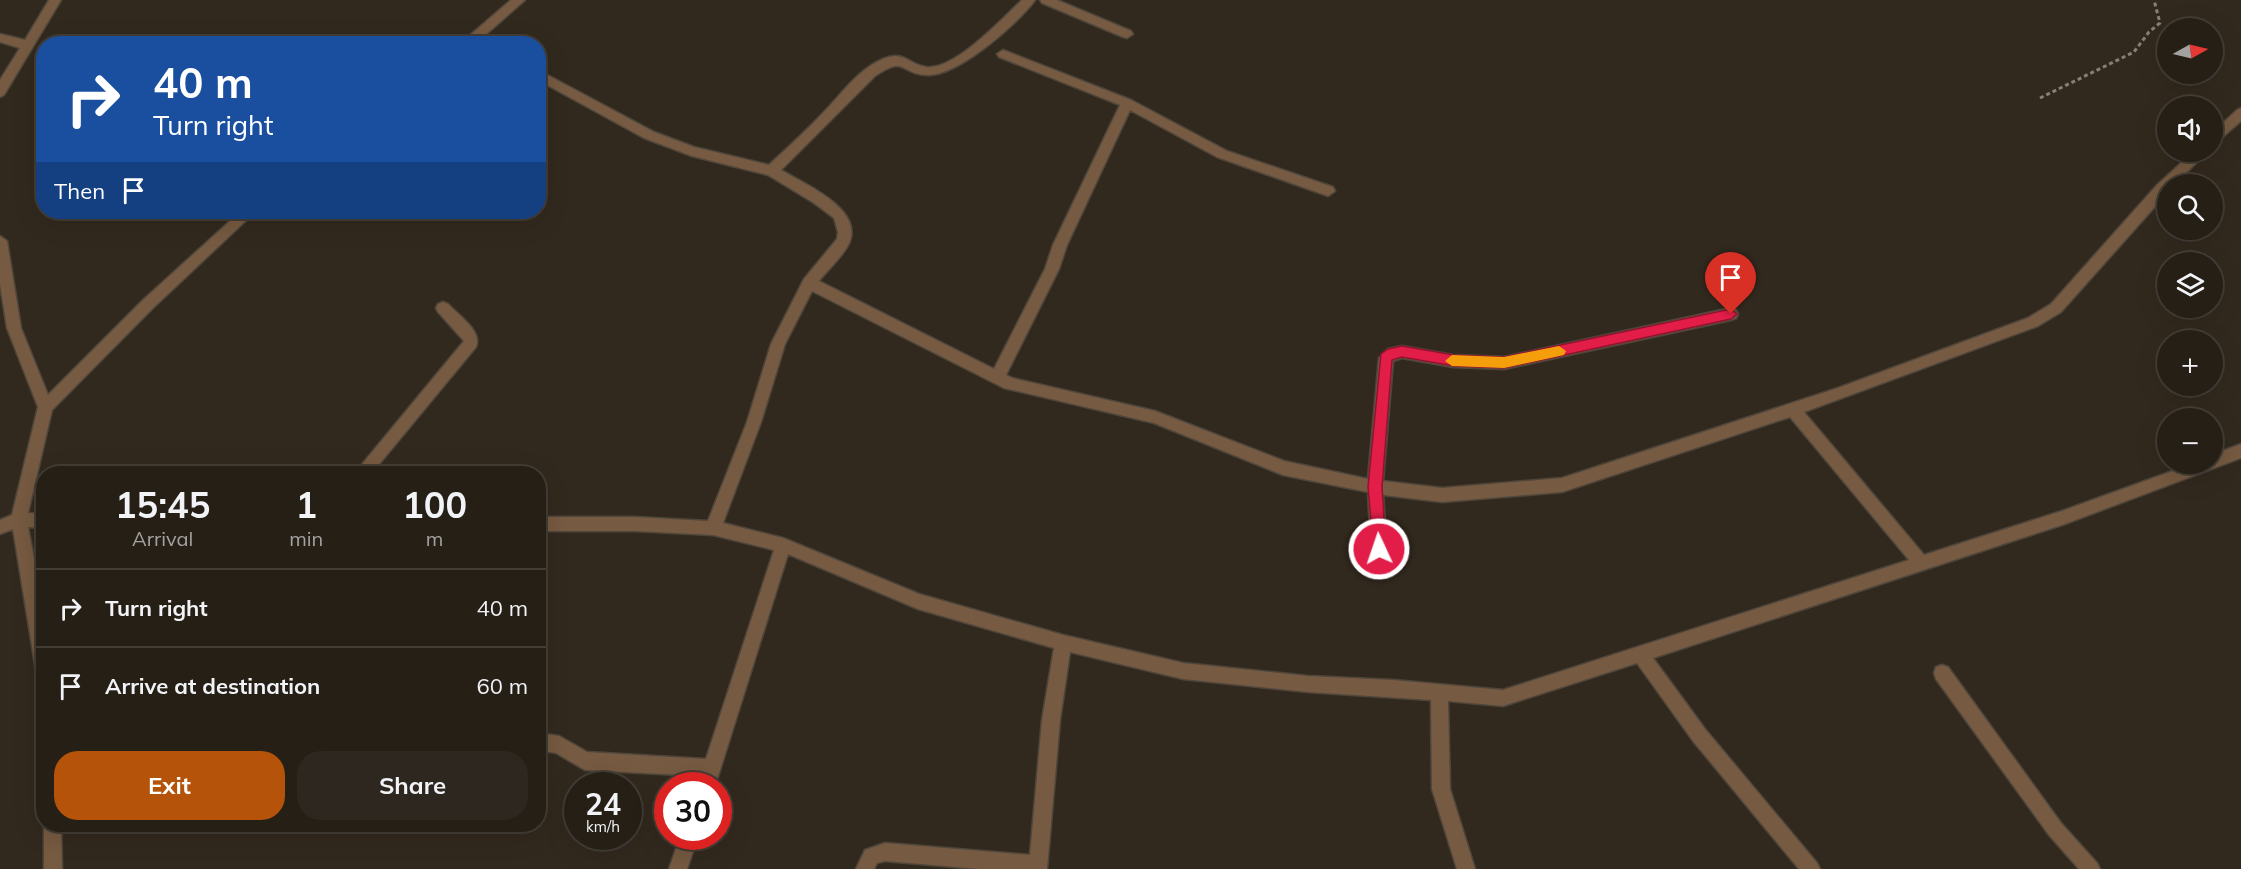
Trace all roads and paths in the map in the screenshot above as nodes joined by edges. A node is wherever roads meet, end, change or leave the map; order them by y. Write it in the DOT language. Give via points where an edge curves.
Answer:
graph roads {
  1 [pos="55,0"];
  2 [pos="519,0"];
  3 [pos="1029,0"];
  4 [pos="1046,0"];
  5 [pos="2154,0"];
  6 [pos="1128,34"];
  7 [pos="478,36"];
  8 [pos="0,38"];
  9 [pos="26,45"];
  10 [pos="1004,54"];
  11 [pos="546,78"];
  12 [pos="0,93"];
  13 [pos="2040,98"];
  14 [pos="1127,103"];
  15 [pos="2241,113"];
  16 [pos="2223,130"];
  17 [pos="2190,162"];
  18 [pos="772,171"];
  19 [pos="1328,191"];
  20 [pos="240,219"];
  21 [pos="0,241"];
  22 [pos="809,283"];
  23 [pos="443,308"];
  24 [pos="1731,314"];
  25 [pos="997,378"];
  26 [pos="45,407"];
  27 [pos="1793,410"];
  28 [pos="2241,451"];
  29 [pos="2223,458"];
  30 [pos="369,466"];
  31 [pos="2181,474"];
  32 [pos="1375,487"];
  33 [pos="19,520"];
  34 [pos="36,521"];
  35 [pos="546,524"];
  36 [pos="0,527"];
  37 [pos="713,528"];
  38 [pos="783,545"];
  39 [pos="1379,549"];
  40 [pos="1921,562"];
  41 [pos="36,614"];
  42 [pos="1063,643"];
  43 [pos="1640,654"];
  44 [pos="1942,673"];
  45 [pos="1439,693"];
  46 [pos="546,743"];
  47 [pos="712,768"];
  48 [pos="711,772"];
  49 [pos="52,832"];
  50 [pos="685,850"];
  51 [pos="1038,867"];
  52 [pos="53,869"];
  53 [pos="678,869"];
  54 [pos="865,869"];
  55 [pos="1466,869"];
  56 [pos="1811,869"];
  57 [pos="2091,869"];
  1 -- 9 [label="street" via="44,24"];
  2 -- 7 [label="street"];
  3 -- 18 [label="street" via="986,39 941,70 926,71 904,61 886,63 856,85"];
  4 -- 6 [label="street"];
  5 -- 13 [label="path" via="2160,22 2134,52"];
  8 -- 9 [label="street"];
  9 -- 12 [label="street"];
  10 -- 14 [label="street"];
  11 -- 18 [label="street" via="649,135 692,151"];
  14 -- 19 [label="street" via="1222,154"];
  14 -- 25 [label="street" via="1052,269"];
  15 -- 16 [label="street"];
  17 -- 27 [label="street" via="2056,309 2032,322"];
  18 -- 22 [label="street" via="819,199 839,214 843,222 843,241"];
  20 -- 26 [label="street"];
  21 -- 26 [label="street" via="14,327"];
  22 -- 25 [label="street"];
  22 -- 37 [label="street" via="778,344 751,431"];
  23 -- 30 [label="street" via="471,337 471,343"];
  24 -- 32 [label="street" via="1504,363 1393,353 1386,358"];
  25 -- 32 [label="street" via="1155,417 1283,468"];
  26 -- 33 [label="street"];
  27 -- 32 [label="street" via="1562,485 1442,495"];
  27 -- 40 [label="street"];
  28 -- 29 [label="street"];
  31 -- 40 [label="street" via="2062,518"];
  32 -- 39 [label="street"];
  33 -- 34 [label="street"];
  33 -- 36 [label="street"];
  33 -- 41 [label="street"];
  35 -- 37 [label="street"];
  37 -- 38 [label="street"];
  38 -- 42 [label="street" via="918,601"];
  38 -- 47 [label="street"];
  40 -- 43 [label="street"];
  42 -- 45 [label="street" via="1183,671"];
  42 -- 51 [label="street" via="1051,720"];
  43 -- 45 [label="street" via="1503,698"];
  43 -- 56 [label="street" via="1699,735"];
  44 -- 57 [label="street" via="2055,829"];
  45 -- 55 [label="street" via="1441,789"];
  46 -- 47 [label="street" via="559,745 585,761"];
  47 -- 48 [label="street"];
  49 -- 52 [label="street"];
  50 -- 53 [label="street"];
  51 -- 54 [label="street" via="885,852 871,856"];
}
